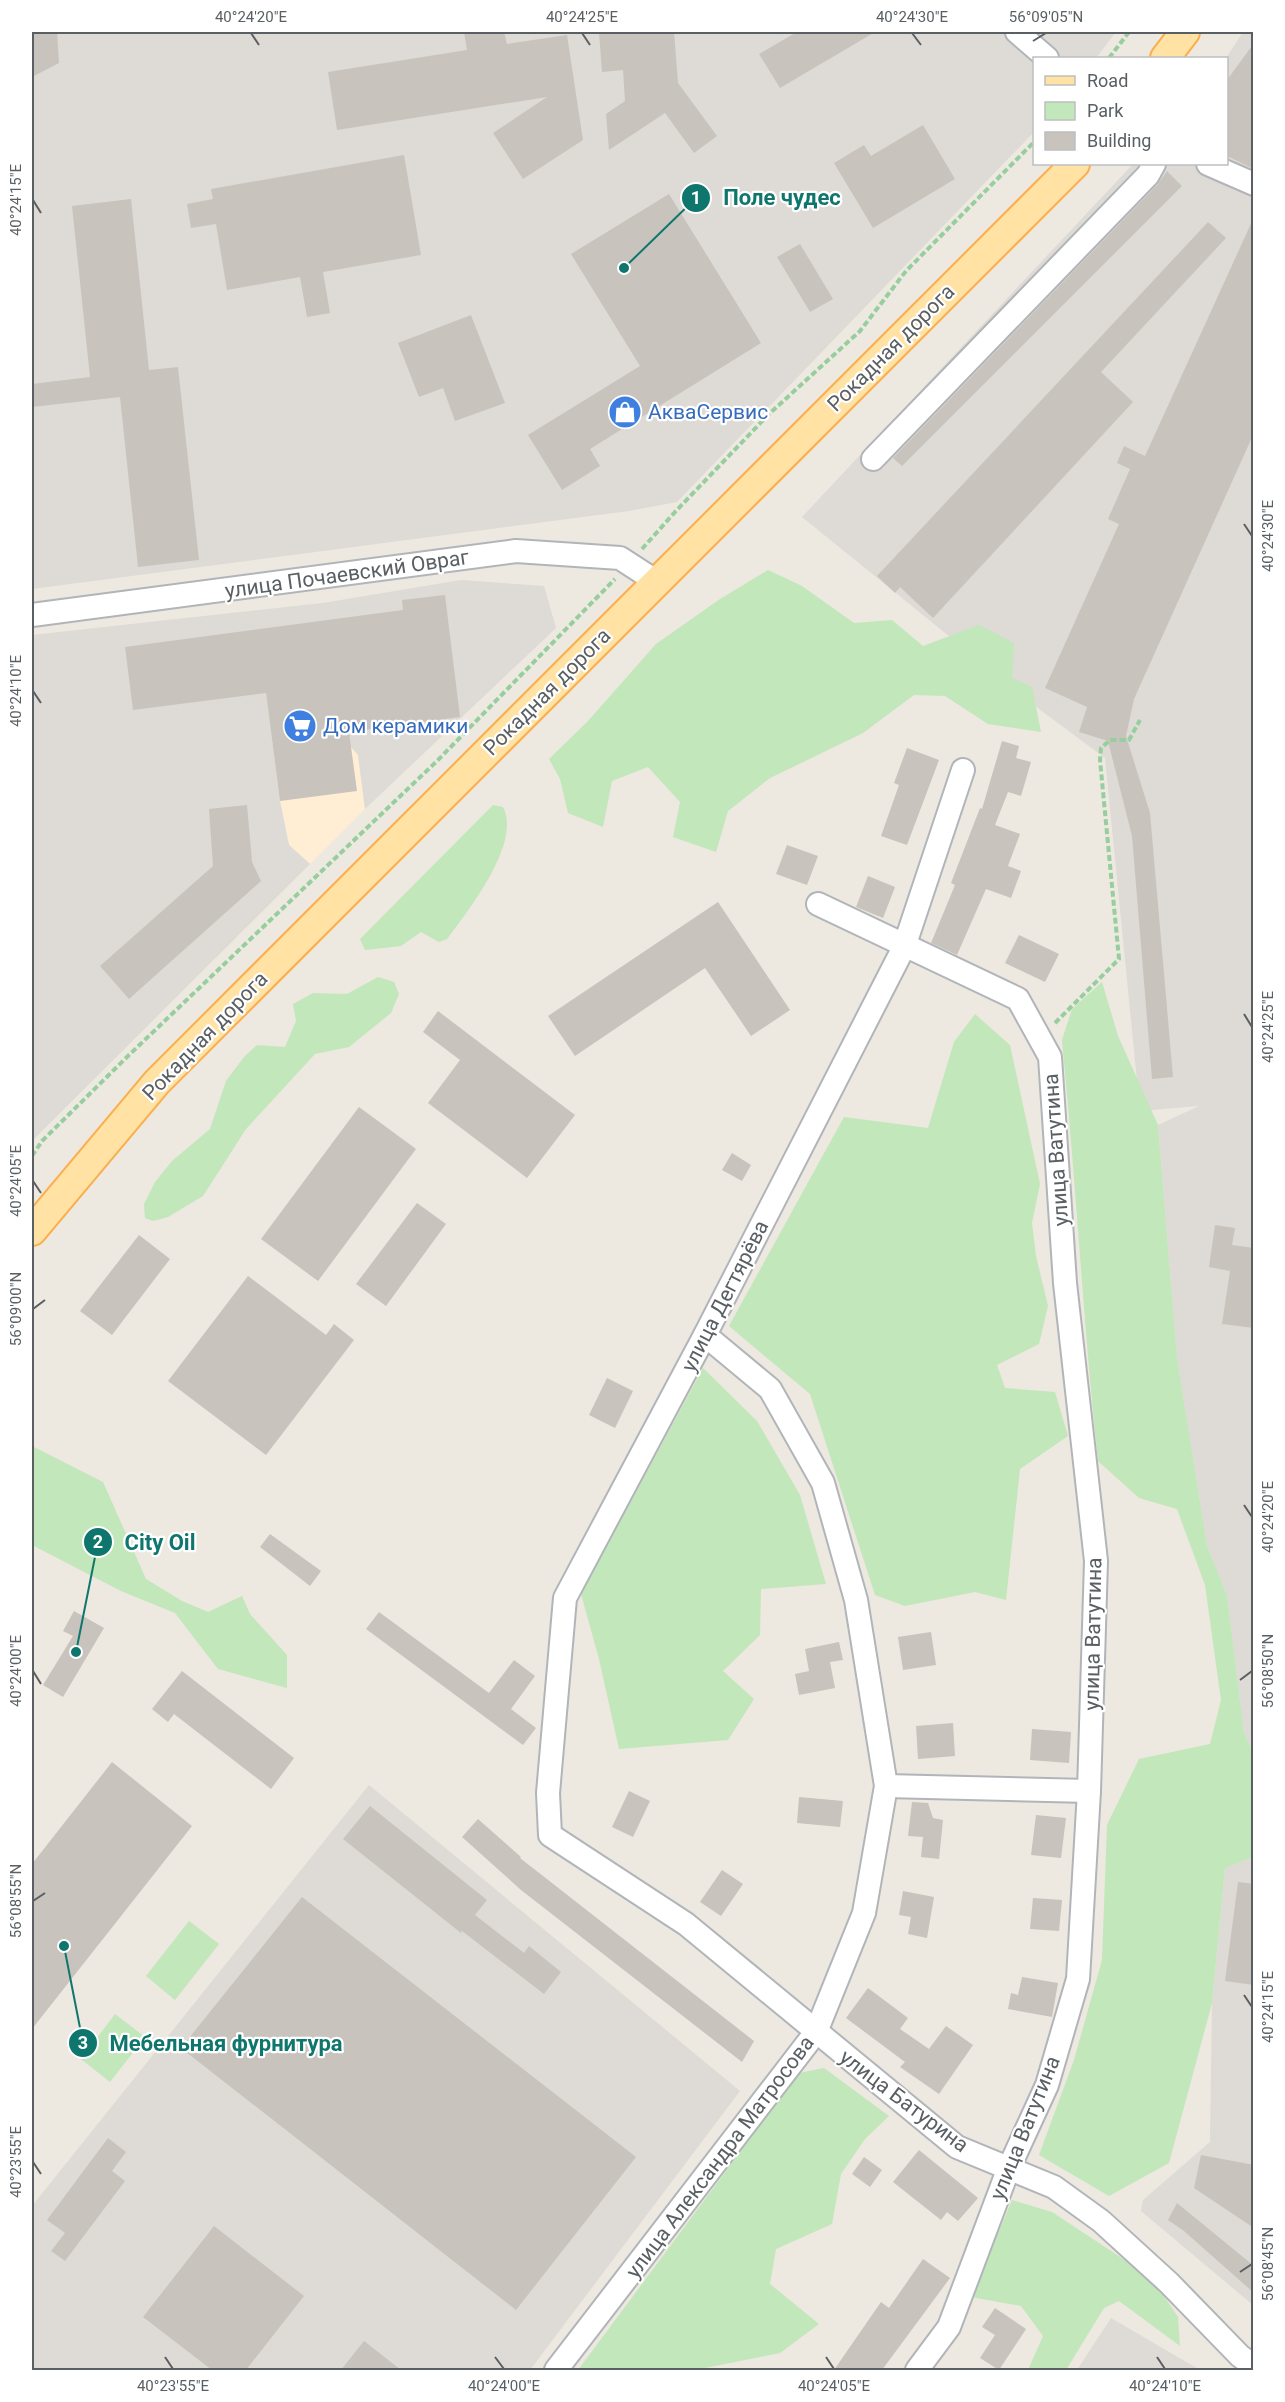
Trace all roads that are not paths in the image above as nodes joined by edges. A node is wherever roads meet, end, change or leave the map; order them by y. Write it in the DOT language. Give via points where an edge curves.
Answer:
graph roads {
  1 [pos="1017,32"];
  2 [pos="1185,32"];
  3 [pos="1046,57"];
  4 [pos="1165,57"];
  5 [pos="1074,165"];
  6 [pos="1153,165"];
  7 [pos="1210,165"];
  8 [pos="1254,184"];
  9 [pos="873,459"];
  10 [pos="657,582"];
  11 [pos="32,615"];
  12 [pos="963,770"];
  13 [pos="818,904"];
  14 [pos="904,947"];
  15 [pos="32,1231"];
  16 [pos="705,1335"];
  17 [pos="886,1786"];
  18 [pos="1089,1791"];
  19 [pos="550,1835"];
  20 [pos="816,2032"];
  21 [pos="1008,2170"];
  22 [pos="1254,2366"];
  23 [pos="556,2370"];
  24 [pos="917,2370"];
  1 -- 3 [label="street"];
  2 -- 4 [label="main road"];
  5 -- 10 [label="main road, Рокадная дорога"];
  6 -- 9 [label="street"];
  7 -- 8 [label="street"];
  10 -- 11 [label="street, улица Почаевский Овраг" via="620,558 516,551"];
  10 -- 15 [label="main road, Рокадная дорога" via="157,1082"];
  12 -- 14 [label="street, улица Дегтярёва"];
  13 -- 14 [label="street, улица Ватутина"];
  14 -- 16 [label="street, улица Дегтярёва"];
  14 -- 18 [label="street, улица Ватутина" via="1018,999 1050,1057 1065,1283 1096,1561"];
  16 -- 17 [label="street, улица Александра Матросова" via="770,1389 823,1483 856,1600"];
  16 -- 19 [label="street, улица Дегтярёва" via="565,1599 548,1793"];
  17 -- 18 [label="street"];
  17 -- 20 [label="street, улица Александра Матросова" via="864,1913"];
  18 -- 21 [label="street, улица Ватутина" via="1078,1979 1047,2085"];
  19 -- 20 [label="street, улица Батурина" via="686,1924"];
  20 -- 21 [label="street, улица Батурина" via="957,2147"];
  20 -- 23 [label="street, улица Александра Матросова"];
  21 -- 22 [label="street, улица Батурина" via="1054,2187 1101,2221"];
  21 -- 24 [label="street, улица Ватутина" via="949,2327"];
}
